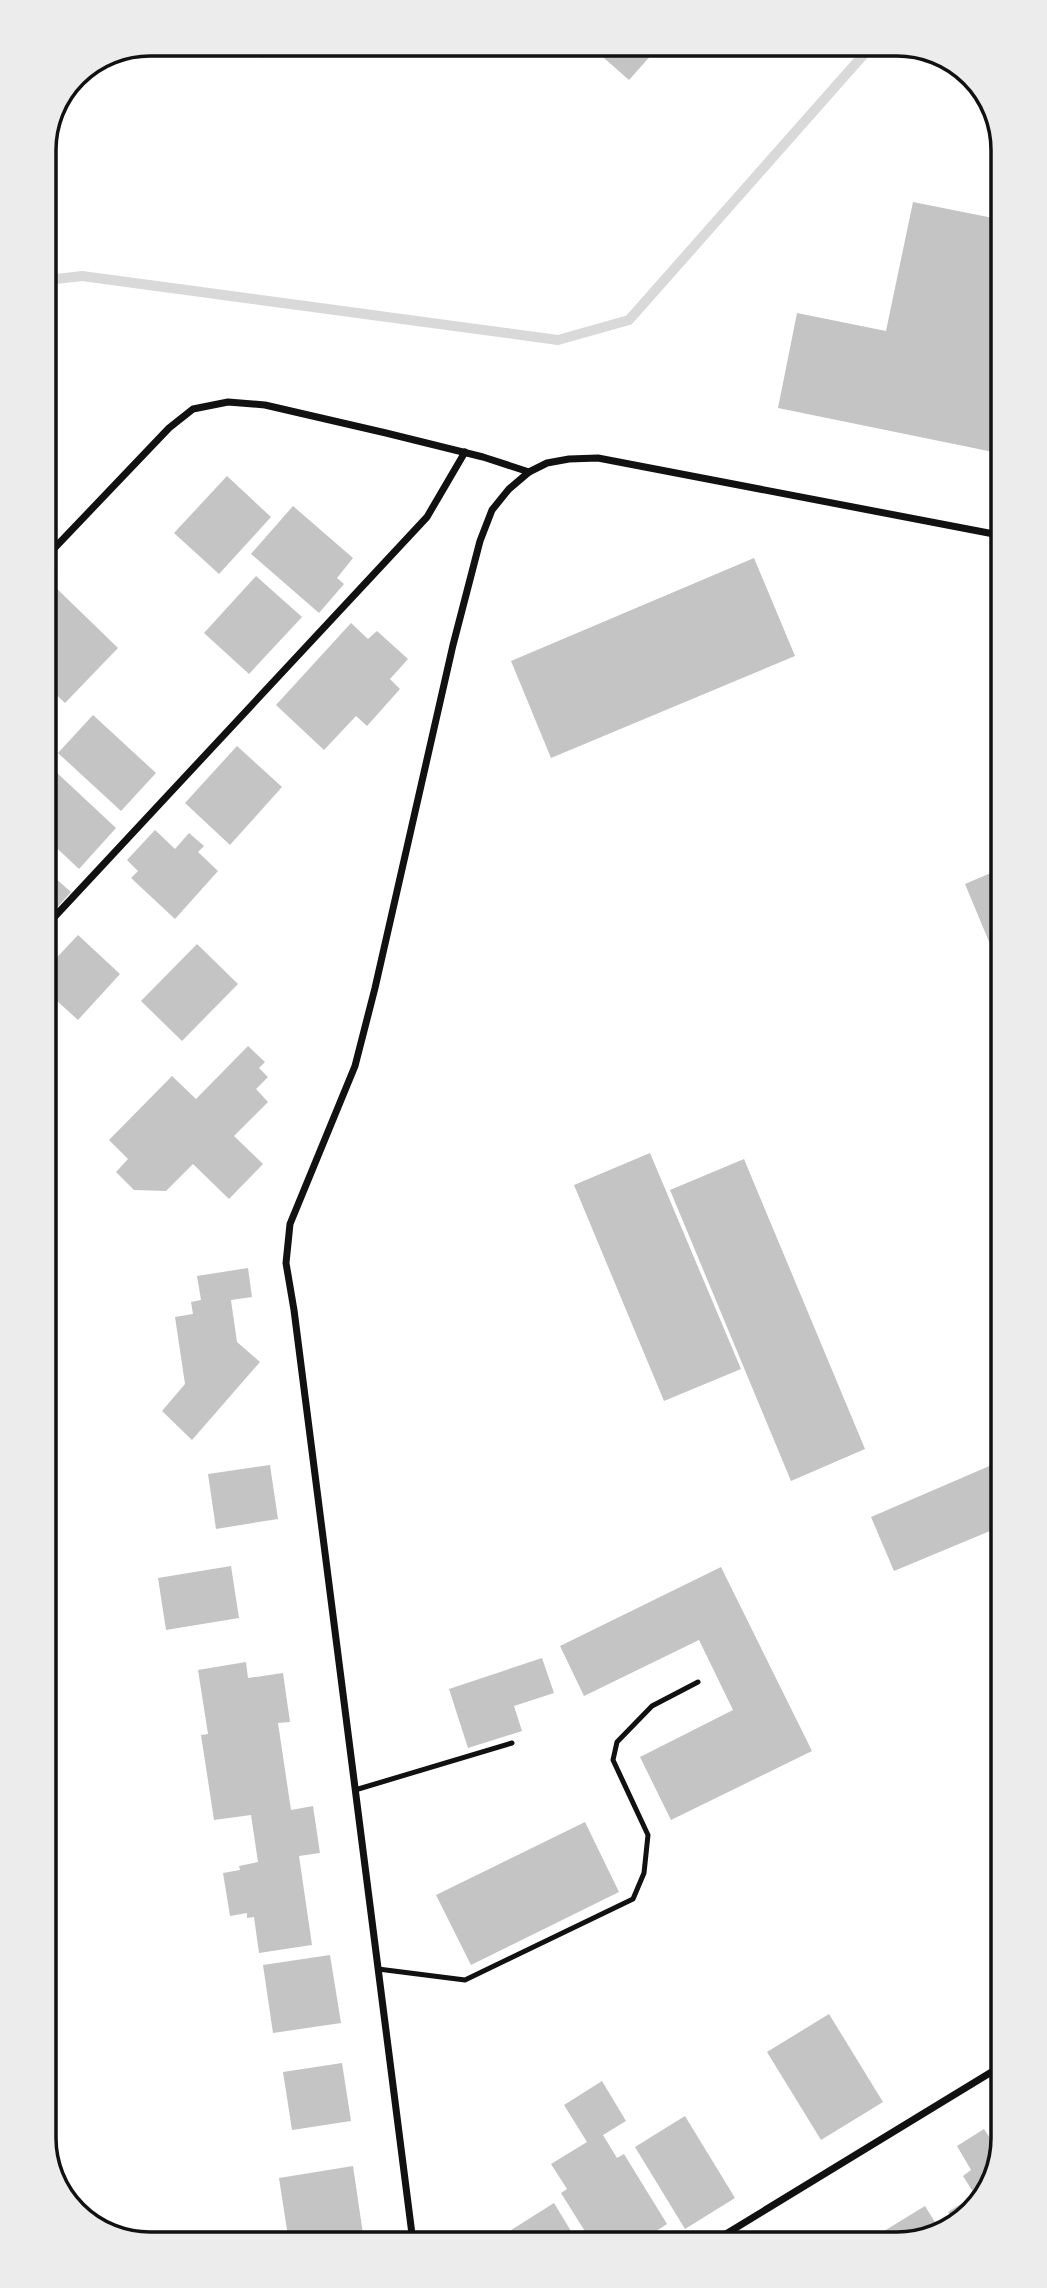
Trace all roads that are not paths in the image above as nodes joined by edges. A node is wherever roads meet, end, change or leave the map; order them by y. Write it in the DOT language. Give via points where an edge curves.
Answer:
graph roads {
  1 [pos="464,452"];
  2 [pos="529,472"];
  3 [pos="991,533"];
  4 [pos="56,547"];
  5 [pos="56,915"];
  6 [pos="698,1682"];
  7 [pos="512,1743"];
  8 [pos="355,1790"];
  9 [pos="378,1969"];
  10 [pos="991,2072"];
  11 [pos="412,2232"];
  12 [pos="729,2232"];
  1 -- 2 [label="street"];
  1 -- 4 [label="street" via="265,405 228,401 192,409"];
  1 -- 5 [label="street" via="427,517"];
  2 -- 3 [label="street" via="547,463 598,458"];
  2 -- 8 [label="street" via="492,510 480,541 355,1066 290,1224 286,1263"];
  6 -- 9 [label="lane" via="652,1706 617,1742 613,1760 648,1835 644,1873 633,1899 465,1979"];
  7 -- 8 [label="lane"];
  8 -- 9 [label="street"];
  9 -- 11 [label="street"];
  10 -- 12 [label="street"];
}
